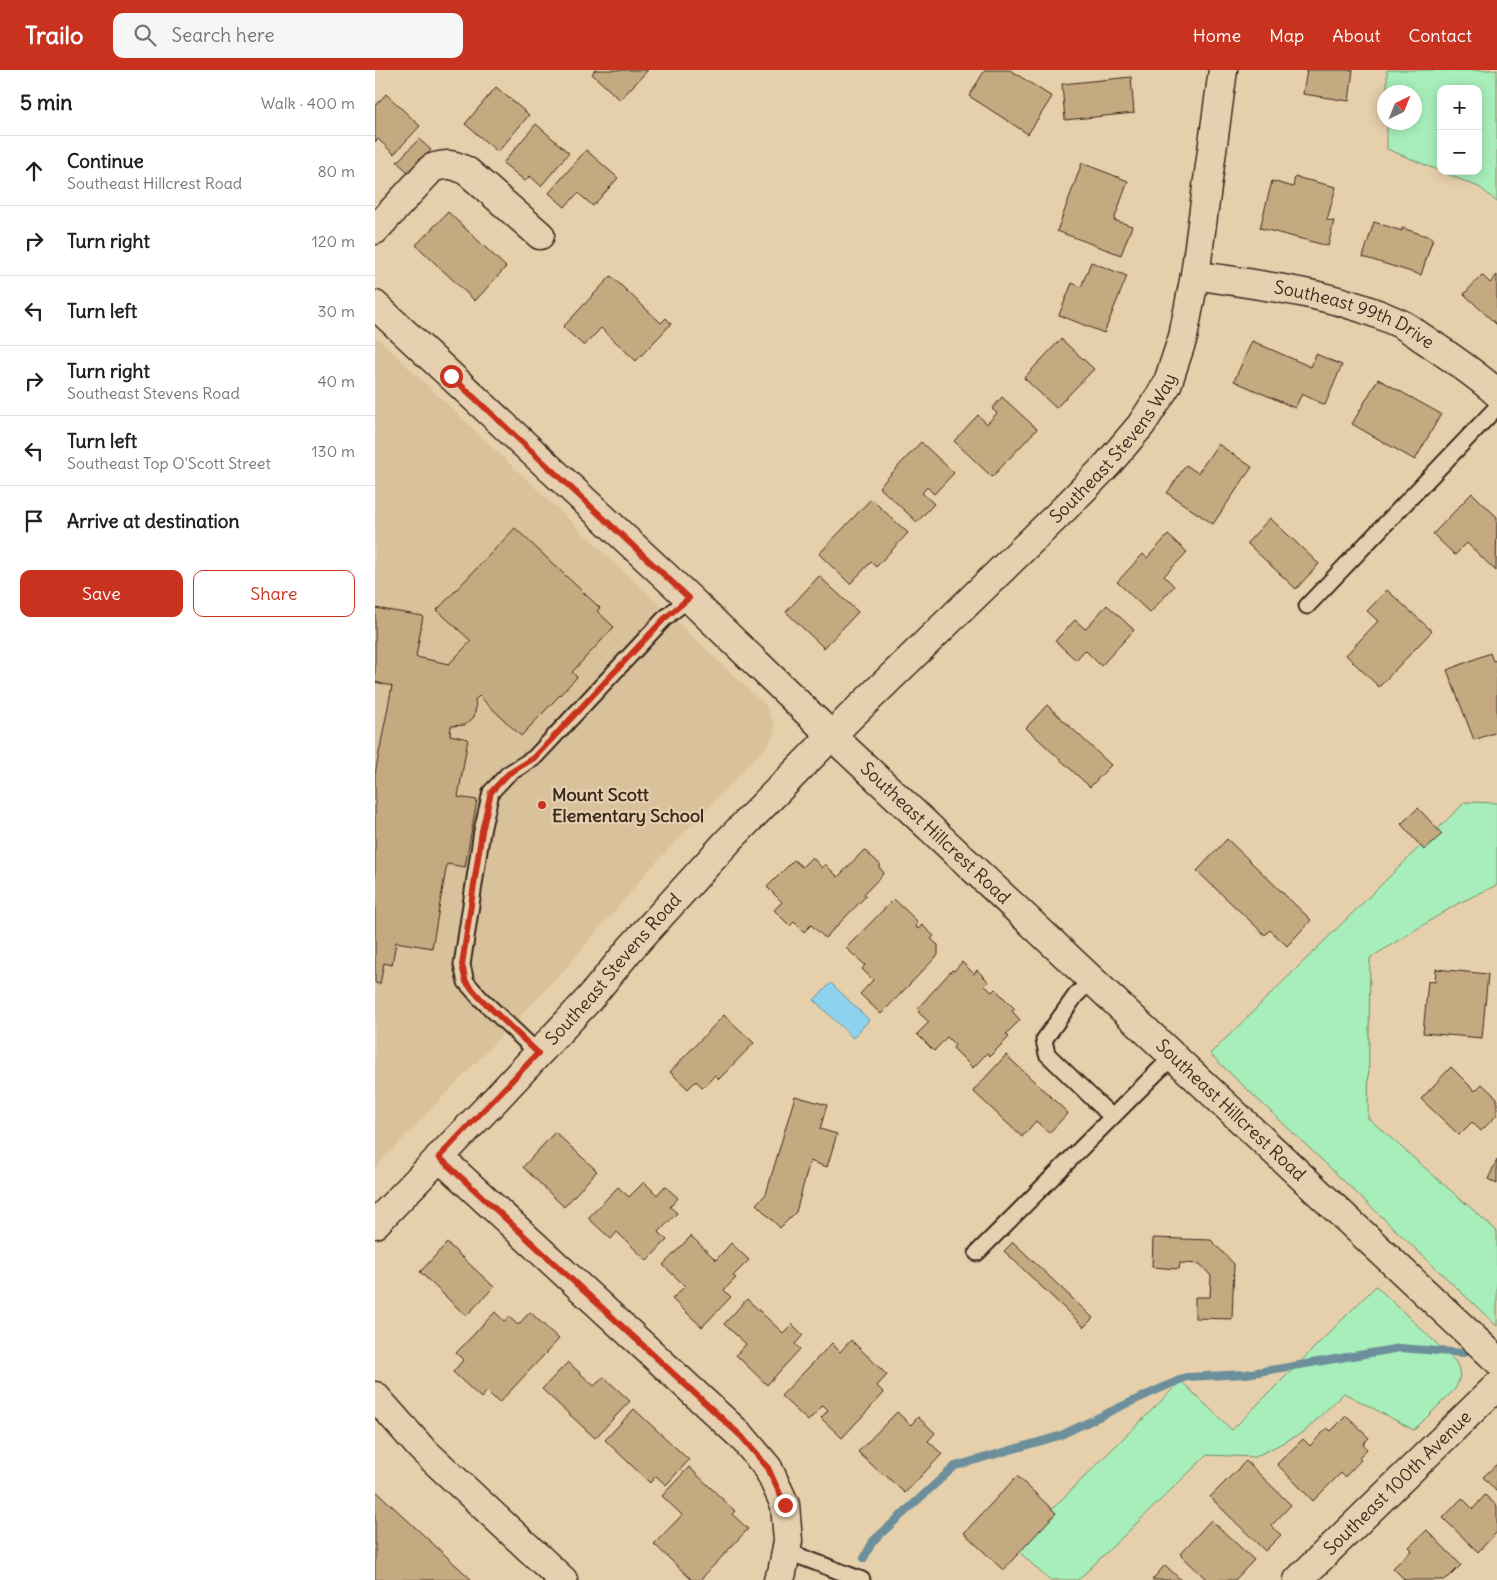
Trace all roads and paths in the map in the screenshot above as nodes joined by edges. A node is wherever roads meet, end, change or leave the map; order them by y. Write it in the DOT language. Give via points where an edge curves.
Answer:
graph roads {
  1 [pos="1223,70"];
  2 [pos="375,230"];
  3 [pos="540,235"];
  4 [pos="1195,275"];
  5 [pos="375,304"];
  6 [pos="1497,393"];
  7 [pos="1497,407"];
  8 [pos="689,598"];
  9 [pos="1307,606"];
  10 [pos="832,736"];
  11 [pos="1092,980"];
  12 [pos="538,1053"];
  13 [pos="1173,1056"];
  14 [pos="1112,1117"];
  15 [pos="439,1157"];
  16 [pos="375,1224"];
  17 [pos="977,1253"];
  18 [pos="1497,1360"];
  19 [pos="1497,1386"];
  20 [pos="375,1396"];
  21 [pos="786,1551"];
  22 [pos="563,1580"];
  23 [pos="778,1580"];
  24 [pos="862,1580"];
  25 [pos="1298,1580"];
  1 -- 4 [label="street, Southeast Stevens Way"];
  2 -- 3 [label="street" via="432,168 445,164 468,172"];
  4 -- 6 [label="street, Southeast 99th Drive" via="1295,290 1363,309 1403,325"];
  4 -- 10 [label="street, Southeast Stevens Way" via="1171,374 1137,430 1070,503"];
  5 -- 8 [label="street, Southeast Hillcrest Road"];
  7 -- 9 [label="lane"];
  8 -- 10 [label="street, Southeast Hillcrest Road"];
  8 -- 12 [label="lane" via="664,619 534,758 508,774 491,792 483,823 462,965 466,982"];
  10 -- 11 [label="street, Southeast Hillcrest Road"];
  10 -- 12 [label="street, Southeast Stevens Road" via="729,840"];
  11 -- 13 [label="street, Southeast Hillcrest Road"];
  11 -- 14 [label="lane" via="1076,995 1044,1040 1047,1054"];
  12 -- 15 [label="street, Southeast Stevens Road"];
  13 -- 14 [label="lane"];
  13 -- 18 [label="street, Southeast Hillcrest Road"];
  14 -- 17 [label="lane"];
  15 -- 16 [label="street, Southeast Stevens Road"];
  15 -- 21 [label="street" via="742,1437 768,1468 785,1505"];
  19 -- 25 [label="street, Southeast 100th Avenue"];
  20 -- 22 [label="street" via="421,1448"];
  21 -- 23 [label="street"];
  21 -- 24 [label="lane"];
}
